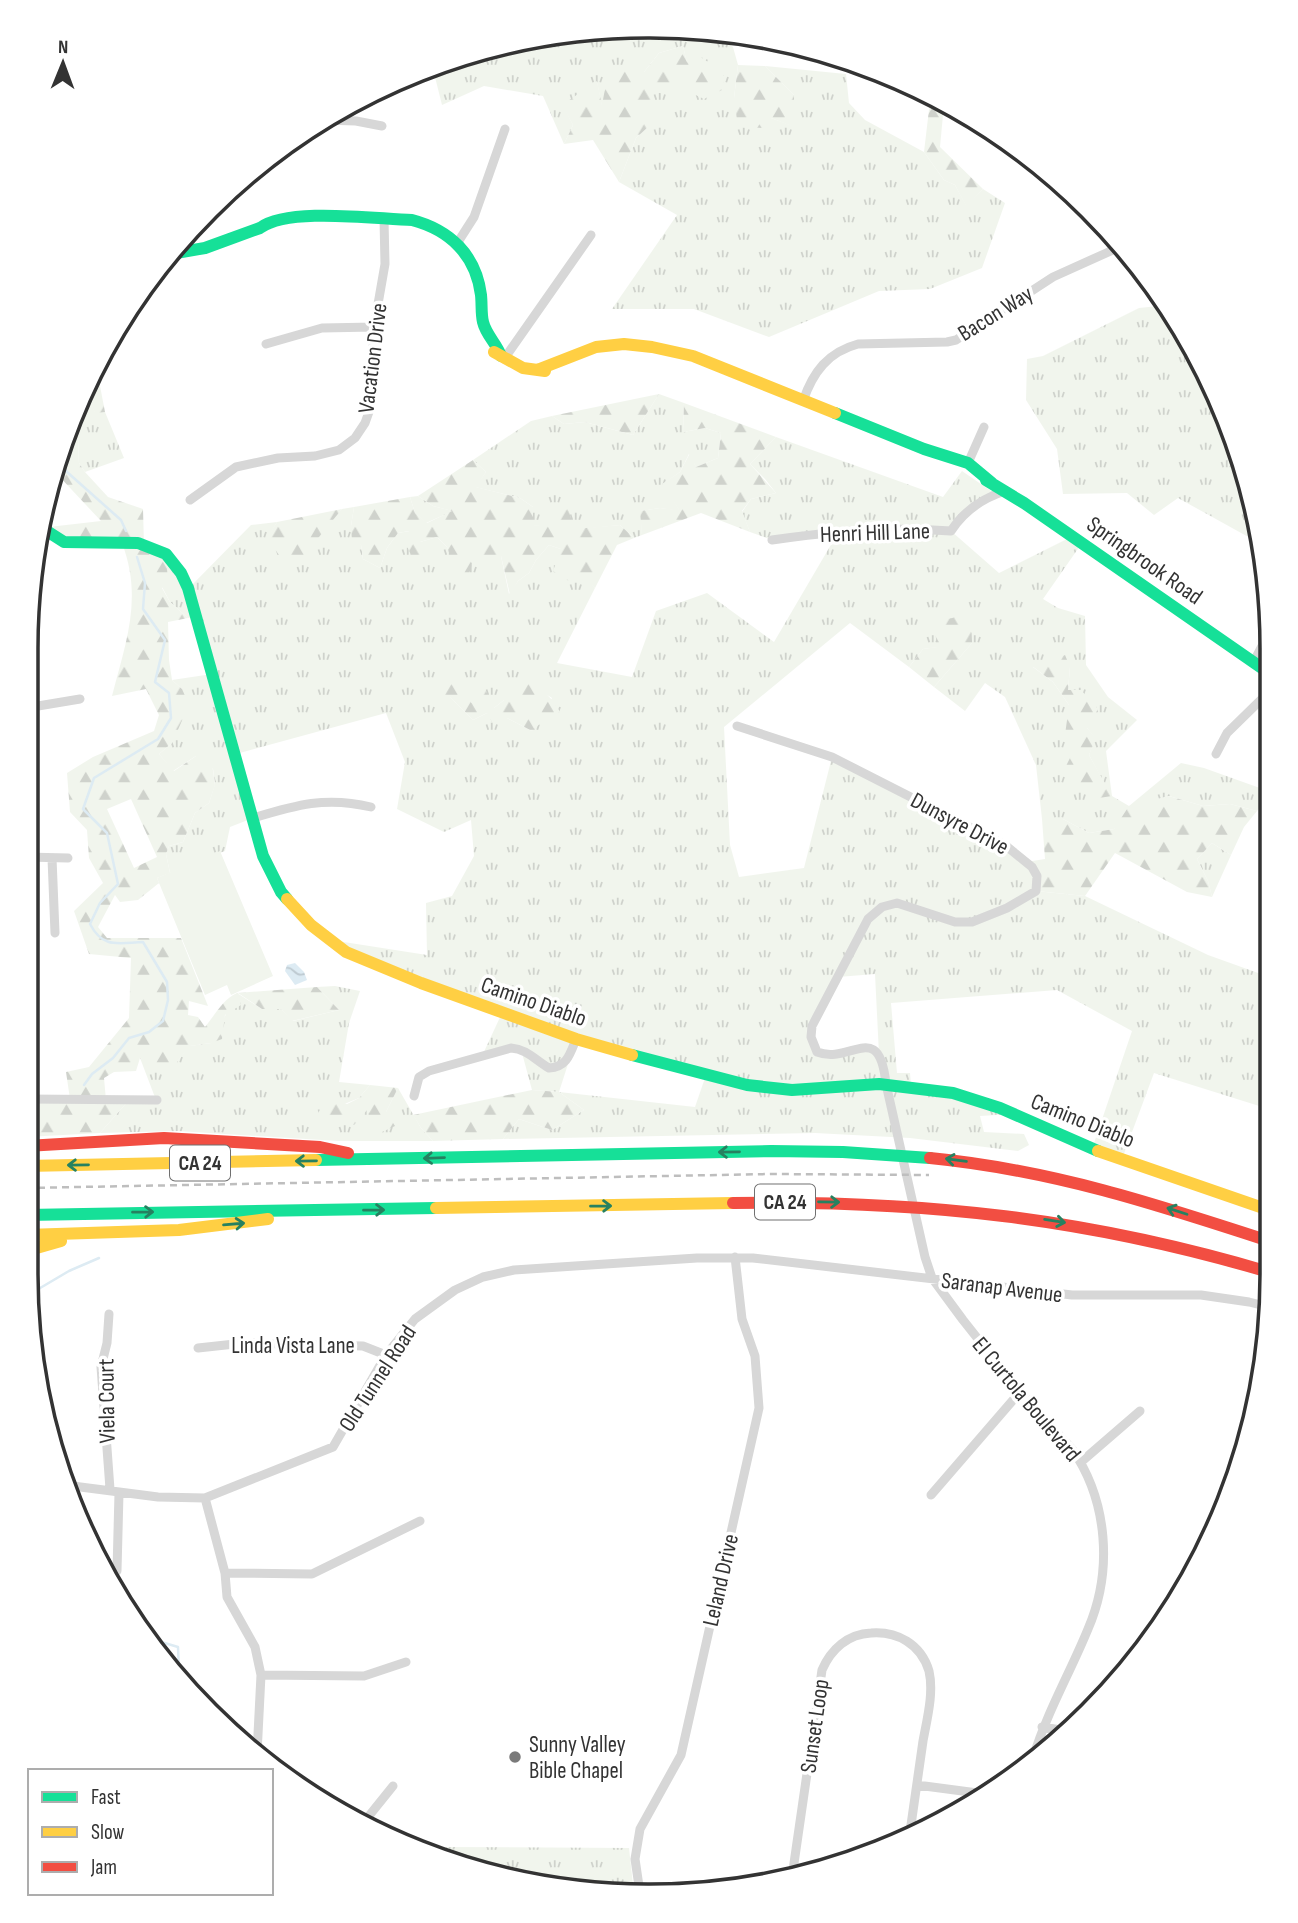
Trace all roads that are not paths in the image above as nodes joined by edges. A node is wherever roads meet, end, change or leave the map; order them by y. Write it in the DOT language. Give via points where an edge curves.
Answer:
graph roads {
  1 [pos="342,121"];
  2 [pos="382,126"];
  3 [pos="505,129"];
  4 [pos="384,219"];
  5 [pos="591,235"];
  6 [pos="458,242"];
  7 [pos="188,248"];
  8 [pos="1113,252"];
  9 [pos="374,327"];
  10 [pos="266,344"];
  11 [pos="503,357"];
  12 [pos="803,401"];
  13 [pos="984,427"];
  14 [pos="924,449"];
  15 [pos="968,463"];
  16 [pos="992,483"];
  17 [pos="1005,491"];
  18 [pos="190,500"];
  19 [pos="49,534"];
  20 [pos="772,540"];
  21 [pos="1260,650"];
  22 [pos="1254,661"];
  23 [pos="1260,666"];
  24 [pos="80,699"];
  25 [pos="1260,701"];
  26 [pos="38,706"];
  27 [pos="737,726"];
  28 [pos="1216,754"];
  29 [pos="371,807"];
  30 [pos="253,818"];
  31 [pos="38,857"];
  32 [pos="52,858"];
  33 [pos="68,858"];
  34 [pos="55,933"];
  35 [pos="576,1039"];
  36 [pos="886,1084"];
  37 [pos="414,1096"];
  38 [pos="38,1099"];
  39 [pos="157,1100"];
  40 [pos="38,1144"];
  41 [pos="374,1159"];
  42 [pos="38,1166"];
  43 [pos="1260,1207"];
  44 [pos="306,1211"];
  45 [pos="38,1214"];
  46 [pos="1242,1232"];
  47 [pos="117,1233"];
  48 [pos="1260,1234"];
  49 [pos="38,1235"];
  50 [pos="1260,1238"];
  51 [pos="38,1246"];
  52 [pos="735,1257"];
  53 [pos="1260,1269"];
  54 [pos="932,1278"];
  55 [pos="1258,1304"];
  56 [pos="109,1314"];
  57 [pos="198,1348"];
  58 [pos="386,1355"];
  59 [pos="1020,1392"];
  60 [pos="1140,1411"];
  61 [pos="1082,1462"];
  62 [pos="77,1486"];
  63 [pos="114,1491"];
  64 [pos="931,1495"];
  65 [pos="205,1498"];
  66 [pos="420,1521"];
  67 [pos="117,1571"];
  68 [pos="225,1573"];
  69 [pos="406,1662"];
  70 [pos="261,1675"];
  71 [pos="1042,1727"];
  72 [pos="1056,1729"];
  73 [pos="258,1742"];
  74 [pos="1037,1745"];
  75 [pos="916,1785"];
  76 [pos="393,1786"];
  77 [pos="971,1792"];
  78 [pos="369,1816"];
  79 [pos="911,1826"];
  80 [pos="793,1867"];
  81 [pos="639,1884"];
  1 -- 2 [label="street"];
  3 -- 6 [label="street" via="474,217"];
  4 -- 6 [label="main road" via="429,223"];
  4 -- 7 [label="main road" via="296,216"];
  4 -- 9 [label="street, Vacation Drive" via="385,264"];
  5 -- 11 [label="street"];
  6 -- 11 [label="main road" via="477,282 475,310 481,334"];
  8 -- 12 [label="street, Bacon Way" via="1053,277 956,340 847,347 823,363 810,380"];
  9 -- 10 [label="street" via="322,328"];
  9 -- 18 [label="street, Vacation Drive" via="370,409 355,438 339,450 315,456 236,467"];
  11 -- 12 [label="main road, Springbrook Road" via="537,370 582,351 609,346 661,347"];
  12 -- 14 [label="main road, Springbrook Road"];
  13 -- 15 [label="street"];
  14 -- 15 [label="main road, Springbrook Road"];
  14 -- 16 [label="main road, Springbrook Road"];
  15 -- 16 [label="main road, Springbrook Road"];
  16 -- 17 [label="main road, Springbrook Road"];
  17 -- 20 [label="street, Henri Hill Lane" via="971,508 951,531 839,530"];
  17 -- 22 [label="main road, Springbrook Road"];
  19 -- 30 [label="main road, Camino Diablo" via="64,542 138,543 166,554 181,573"];
  21 -- 22 [label="street"];
  22 -- 23 [label="main road, Springbrook Road"];
  24 -- 26 [label="street"];
  25 -- 28 [label="street" via="1227,733"];
  27 -- 36 [label="street, Dunsyre Drive" via="854,768 1005,845 1037,876 1036,891 972,922 954,922 897,903 882,907 868,919 812,1026 811,1037 817,1052 826,1055 862,1047 874,1050"];
  29 -- 30 [label="street" via="317,801"];
  30 -- 35 [label="main road, Camino Diablo" via="263,856 281,892 311,925 346,952"];
  31 -- 32 [label="street"];
  32 -- 33 [label="street"];
  32 -- 34 [label="street"];
  35 -- 36 [label="main road, Camino Diablo" via="759,1086 804,1090"];
  35 -- 37 [label="street" via="568,1058 558,1067 549,1068 530,1053 511,1048 429,1071 419,1077"];
  36 -- 43 [label="main road, Camino Diablo" via="953,1093 986,1103 1092,1149"];
  36 -- 54 [label="street, El Curtola Boulevard"];
  38 -- 39 [label="street"];
  40 -- 41 [label="main road" via="190,1139 320,1147"];
  41 -- 42 [label="main road, CA 24, one-way"];
  46 -- 41 [label="main road, CA 24, one-way" via="1067,1180 922,1156 780,1151"];
  45 -- 44 [label="main road, CA 24, one-way"];
  47 -- 44 [label="main road, one-way" via="242,1224"];
  44 -- 53 [label="main road, CA 24, one-way" via="814,1202 919,1205 1090,1227"];
  46 -- 48 [label="main road"];
  46 -- 50 [label="main road, CA 24"];
  47 -- 49 [label="main road"];
  47 -- 51 [label="main road"];
  52 -- 54 [label="street, Saranap Avenue"];
  52 -- 58 [label="street, Old Tunnel Road" via="529,1268 490,1275 427,1308"];
  52 -- 81 [label="street, Leland Drive" via="742,1319 755,1356 759,1408 681,1755 640,1829 635,1859"];
  54 -- 55 [label="street, Saranap Avenue" via="1072,1295 1201,1295"];
  54 -- 59 [label="street, El Curtola Boulevard"];
  56 -- 63 [label="street, Viela Court" via="101,1367"];
  57 -- 58 [label="street, Linda Vista Lane" via="244,1343 363,1346"];
  58 -- 65 [label="street, Old Tunnel Road" via="333,1447"];
  59 -- 61 [label="street, El Curtola Boulevard"];
  59 -- 64 [label="street"];
  60 -- 61 [label="street"];
  61 -- 71 [label="street, El Curtola Boulevard" via="1101,1521 1100,1585 1089,1628"];
  62 -- 63 [label="street, Old Tunnel Road"];
  63 -- 65 [label="street, Old Tunnel Road"];
  63 -- 67 [label="street, Viela Court"];
  65 -- 68 [label="street"];
  66 -- 68 [label="street" via="312,1574"];
  68 -- 70 [label="street" via="228,1597 255,1647"];
  69 -- 70 [label="street" via="364,1676"];
  70 -- 73 [label="street"];
  71 -- 72 [label="street"];
  71 -- 74 [label="street, El Curtola Boulevard"];
  75 -- 77 [label="street"];
  75 -- 79 [label="street, Sunset Loop"];
  75 -- 80 [label="street, Sunset Loop" via="929,1671 903,1637 861,1633 847,1639 827,1658 822,1670"];
  76 -- 78 [label="street"];
}
